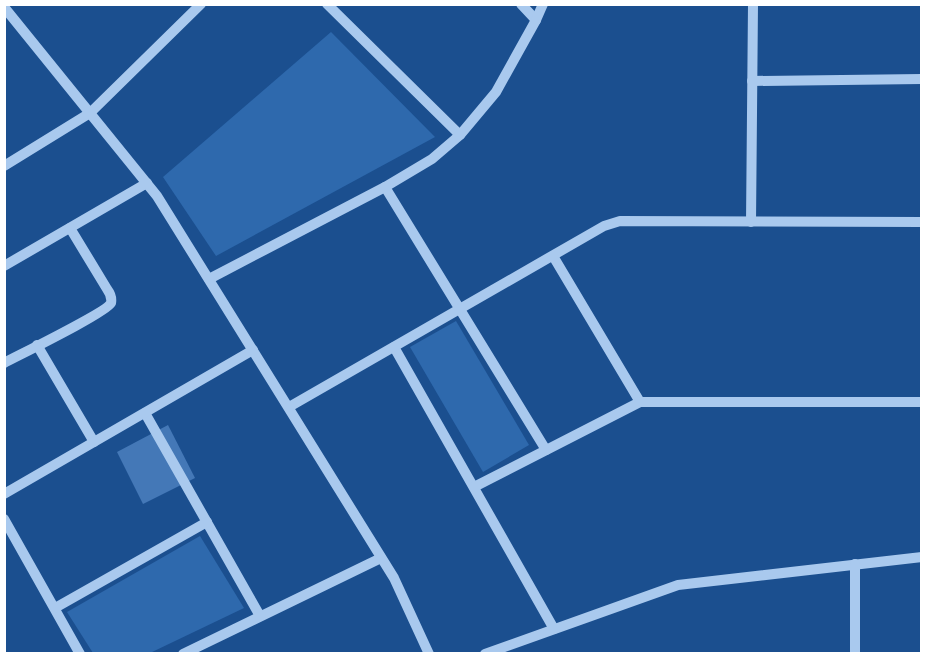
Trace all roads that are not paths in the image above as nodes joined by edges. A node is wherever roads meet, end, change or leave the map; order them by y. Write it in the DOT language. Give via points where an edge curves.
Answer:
graph roads {
  1 [pos="201,4"];
  2 [pos="327,4"];
  3 [pos="520,4"];
  4 [pos="543,4"];
  5 [pos="753,4"];
  6 [pos="5,6"];
  7 [pos="536,20"];
  8 [pos="921,79"];
  9 [pos="752,81"];
  10 [pos="90,113"];
  11 [pos="460,135"];
  12 [pos="4,166"];
  13 [pos="147,183"];
  14 [pos="385,187"];
  15 [pos="752,222"];
  16 [pos="921,222"];
  17 [pos="70,228"];
  18 [pos="553,256"];
  19 [pos="4,266"];
  20 [pos="208,279"];
  21 [pos="459,310"];
  22 [pos="37,345"];
  23 [pos="394,347"];
  24 [pos="253,350"];
  25 [pos="4,363"];
  26 [pos="640,402"];
  27 [pos="921,402"];
  28 [pos="289,407"];
  29 [pos="145,413"];
  30 [pos="94,442"];
  31 [pos="546,450"];
  32 [pos="474,487"];
  33 [pos="4,494"];
  34 [pos="4,519"];
  35 [pos="207,522"];
  36 [pos="921,557"];
  37 [pos="381,558"];
  38 [pos="855,564"];
  39 [pos="55,608"];
  40 [pos="260,616"];
  41 [pos="555,629"];
  42 [pos="80,654"];
  43 [pos="183,654"];
  44 [pos="429,654"];
  45 [pos="485,654"];
  46 [pos="855,654"];
  1 -- 10 [label="street"];
  2 -- 11 [label="street"];
  3 -- 7 [label="street"];
  4 -- 7 [label="street"];
  5 -- 9 [label="street"];
  6 -- 10 [label="street"];
  7 -- 11 [label="street" via="496,92"];
  8 -- 9 [label="street"];
  9 -- 15 [label="street"];
  10 -- 12 [label="street"];
  10 -- 13 [label="street"];
  11 -- 14 [label="street" via="432,159"];
  13 -- 17 [label="street"];
  13 -- 20 [label="street"];
  14 -- 20 [label="street"];
  14 -- 21 [label="street"];
  15 -- 16 [label="street"];
  15 -- 18 [label="street" via="620,221"];
  17 -- 19 [label="street"];
  17 -- 22 [label="street" via="111,296 111,303"];
  18 -- 21 [label="street"];
  18 -- 26 [label="street"];
  20 -- 24 [label="street"];
  21 -- 23 [label="street"];
  21 -- 31 [label="street"];
  22 -- 25 [label="street"];
  22 -- 30 [label="street"];
  23 -- 28 [label="street"];
  23 -- 32 [label="street"];
  24 -- 28 [label="street"];
  24 -- 29 [label="street"];
  26 -- 27 [label="street"];
  26 -- 31 [label="street"];
  28 -- 37 [label="street"];
  29 -- 30 [label="street"];
  29 -- 35 [label="street"];
  30 -- 33 [label="street"];
  31 -- 32 [label="street"];
  32 -- 41 [label="street"];
  34 -- 39 [label="street"];
  35 -- 39 [label="street"];
  35 -- 40 [label="street"];
  36 -- 38 [label="street"];
  37 -- 40 [label="street"];
  37 -- 44 [label="street"];
  38 -- 41 [label="street" via="678,585"];
  38 -- 46 [label="street"];
  39 -- 42 [label="street"];
  40 -- 43 [label="street"];
  41 -- 45 [label="street"];
}
